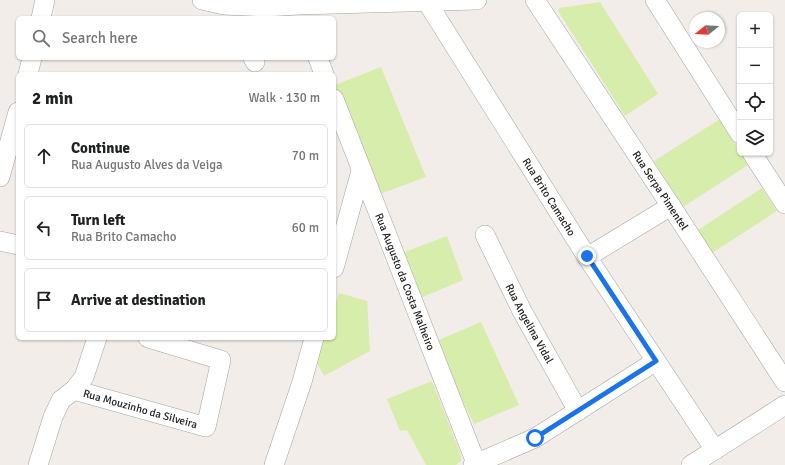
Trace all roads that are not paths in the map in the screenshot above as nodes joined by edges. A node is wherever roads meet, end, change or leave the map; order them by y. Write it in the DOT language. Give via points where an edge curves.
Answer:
graph roads {
  1 [pos="45,0"];
  2 [pos="202,0"];
  3 [pos="467,0"];
  4 [pos="535,0"];
  5 [pos="655,0"];
  6 [pos="426,2"];
  7 [pos="268,3"];
  8 [pos="300,11"];
  9 [pos="236,12"];
  10 [pos="41,16"];
  11 [pos="32,60"];
  12 [pos="319,60"];
  13 [pos="28,72"];
  14 [pos="323,72"];
  15 [pos="336,104"];
  16 [pos="16,119"];
  17 [pos="737,129"];
  18 [pos="754,156"];
  19 [pos="361,170"];
  20 [pos="1,172"];
  21 [pos="785,204"];
  22 [pos="671,206"];
  23 [pos="485,235"];
  24 [pos="0,240"];
  25 [pos="16,244"];
  26 [pos="587,256"];
  27 [pos="336,261"];
  28 [pos="96,340"];
  29 [pos="155,340"];
  30 [pos="313,340"];
  31 [pos="656,361"];
  32 [pos="785,382"];
  33 [pos="74,390"];
  34 [pos="784,409"];
  35 [pos="578,411"];
  36 [pos="715,450"];
  37 [pos="474,464"];
  38 [pos="38,465"];
  39 [pos="274,465"];
  40 [pos="692,465"];
  1 -- 10 [label="street"];
  2 -- 9 [label="street" via="224,5"];
  3 -- 6 [label="street"];
  4 -- 22 [label="street, Rua Serpa Pimentel"];
  5 -- 17 [label="street"];
  6 -- 8 [label="street"];
  6 -- 26 [label="street, Rua Brito Camacho"];
  7 -- 8 [label="street"];
  7 -- 9 [label="street"];
  11 -- 13 [label="street"];
  12 -- 14 [label="street"];
  15 -- 19 [label="street, Rua Augusto da Costa Malheiro"];
  16 -- 20 [label="street"];
  18 -- 21 [label="street"];
  19 -- 27 [label="street"];
  19 -- 37 [label="street, Rua Augusto da Costa Malheiro"];
  22 -- 26 [label="street"];
  22 -- 32 [label="street, Rua Serpa Pimentel"];
  23 -- 35 [label="street, Rua Angelina Vidal" via="522,311"];
  24 -- 25 [label="street"];
  26 -- 31 [label="street, Rua Brito Camacho"];
  28 -- 33 [label="street" via="84,377"];
  29 -- 33 [label="street, Rua Mouzinho da Silveira" via="221,360 206,427"];
  30 -- 39 [label="street"];
  31 -- 35 [label="street"];
  31 -- 36 [label="street, Rua Brito Camacho"];
  33 -- 38 [label="street" via="61,400"];
  34 -- 36 [label="street"];
  35 -- 37 [label="street" via="535,438"];
  36 -- 40 [label="street"];
}
